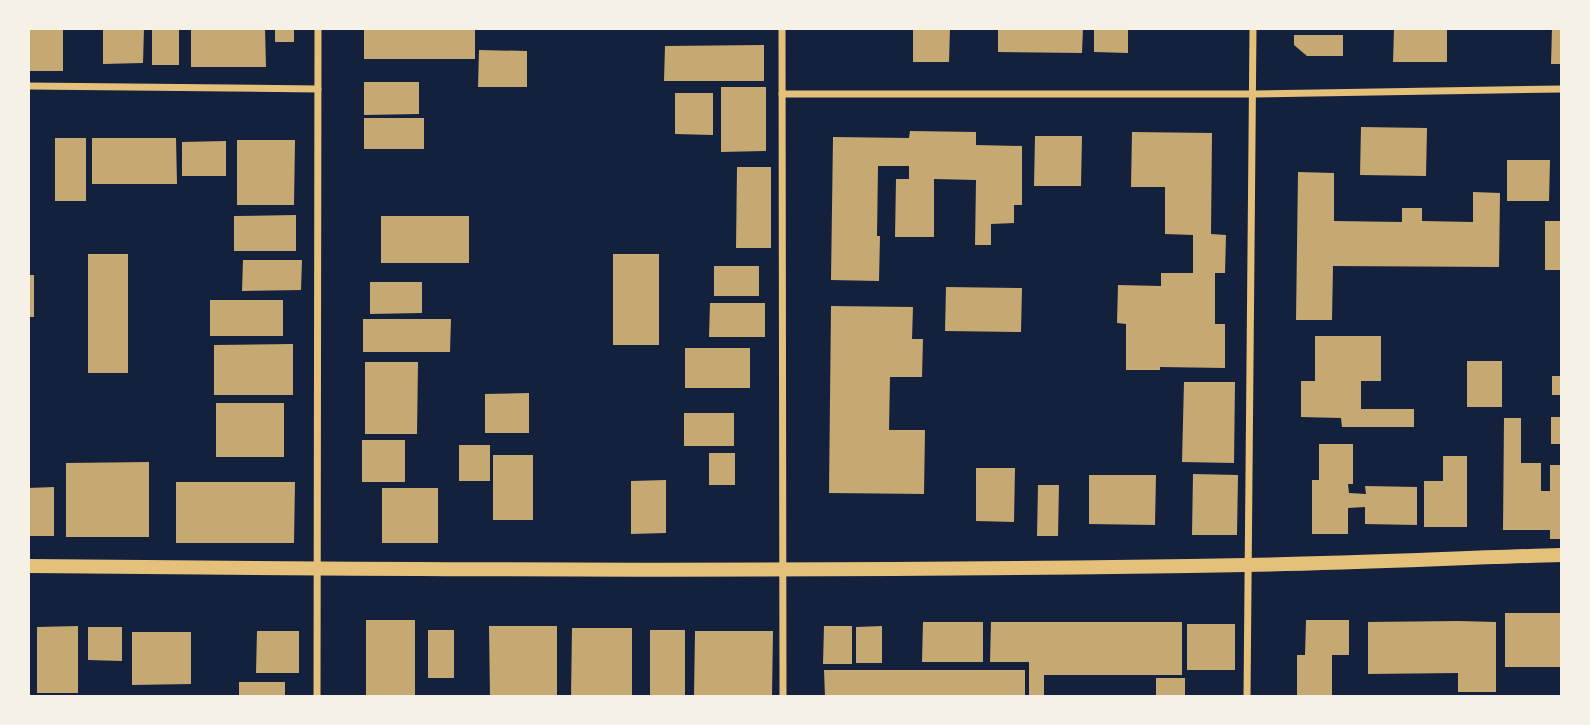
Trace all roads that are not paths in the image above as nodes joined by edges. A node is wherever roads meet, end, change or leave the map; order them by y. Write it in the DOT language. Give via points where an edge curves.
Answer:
graph roads {
  1 [pos="318,28"];
  2 [pos="782,28"];
  3 [pos="1253,28"];
  4 [pos="28,86"];
  5 [pos="318,89"];
  6 [pos="1562,89"];
  7 [pos="782,94"];
  8 [pos="1253,94"];
  9 [pos="1562,555"];
  10 [pos="1247,565"];
  11 [pos="28,566"];
  12 [pos="317,569"];
  13 [pos="783,569"];
  14 [pos="317,697"];
  15 [pos="783,697"];
  16 [pos="1247,697"];
  1 -- 5 [label="street"];
  2 -- 7 [label="street"];
  3 -- 8 [label="street"];
  4 -- 5 [label="street"];
  5 -- 12 [label="street"];
  6 -- 8 [label="street"];
  7 -- 8 [label="street"];
  7 -- 13 [label="street"];
  8 -- 10 [label="street"];
  9 -- 10 [label="main road"];
  10 -- 13 [label="main road"];
  10 -- 16 [label="street"];
  11 -- 12 [label="main road"];
  12 -- 13 [label="main road"];
  12 -- 14 [label="street"];
  13 -- 15 [label="street"];
}
